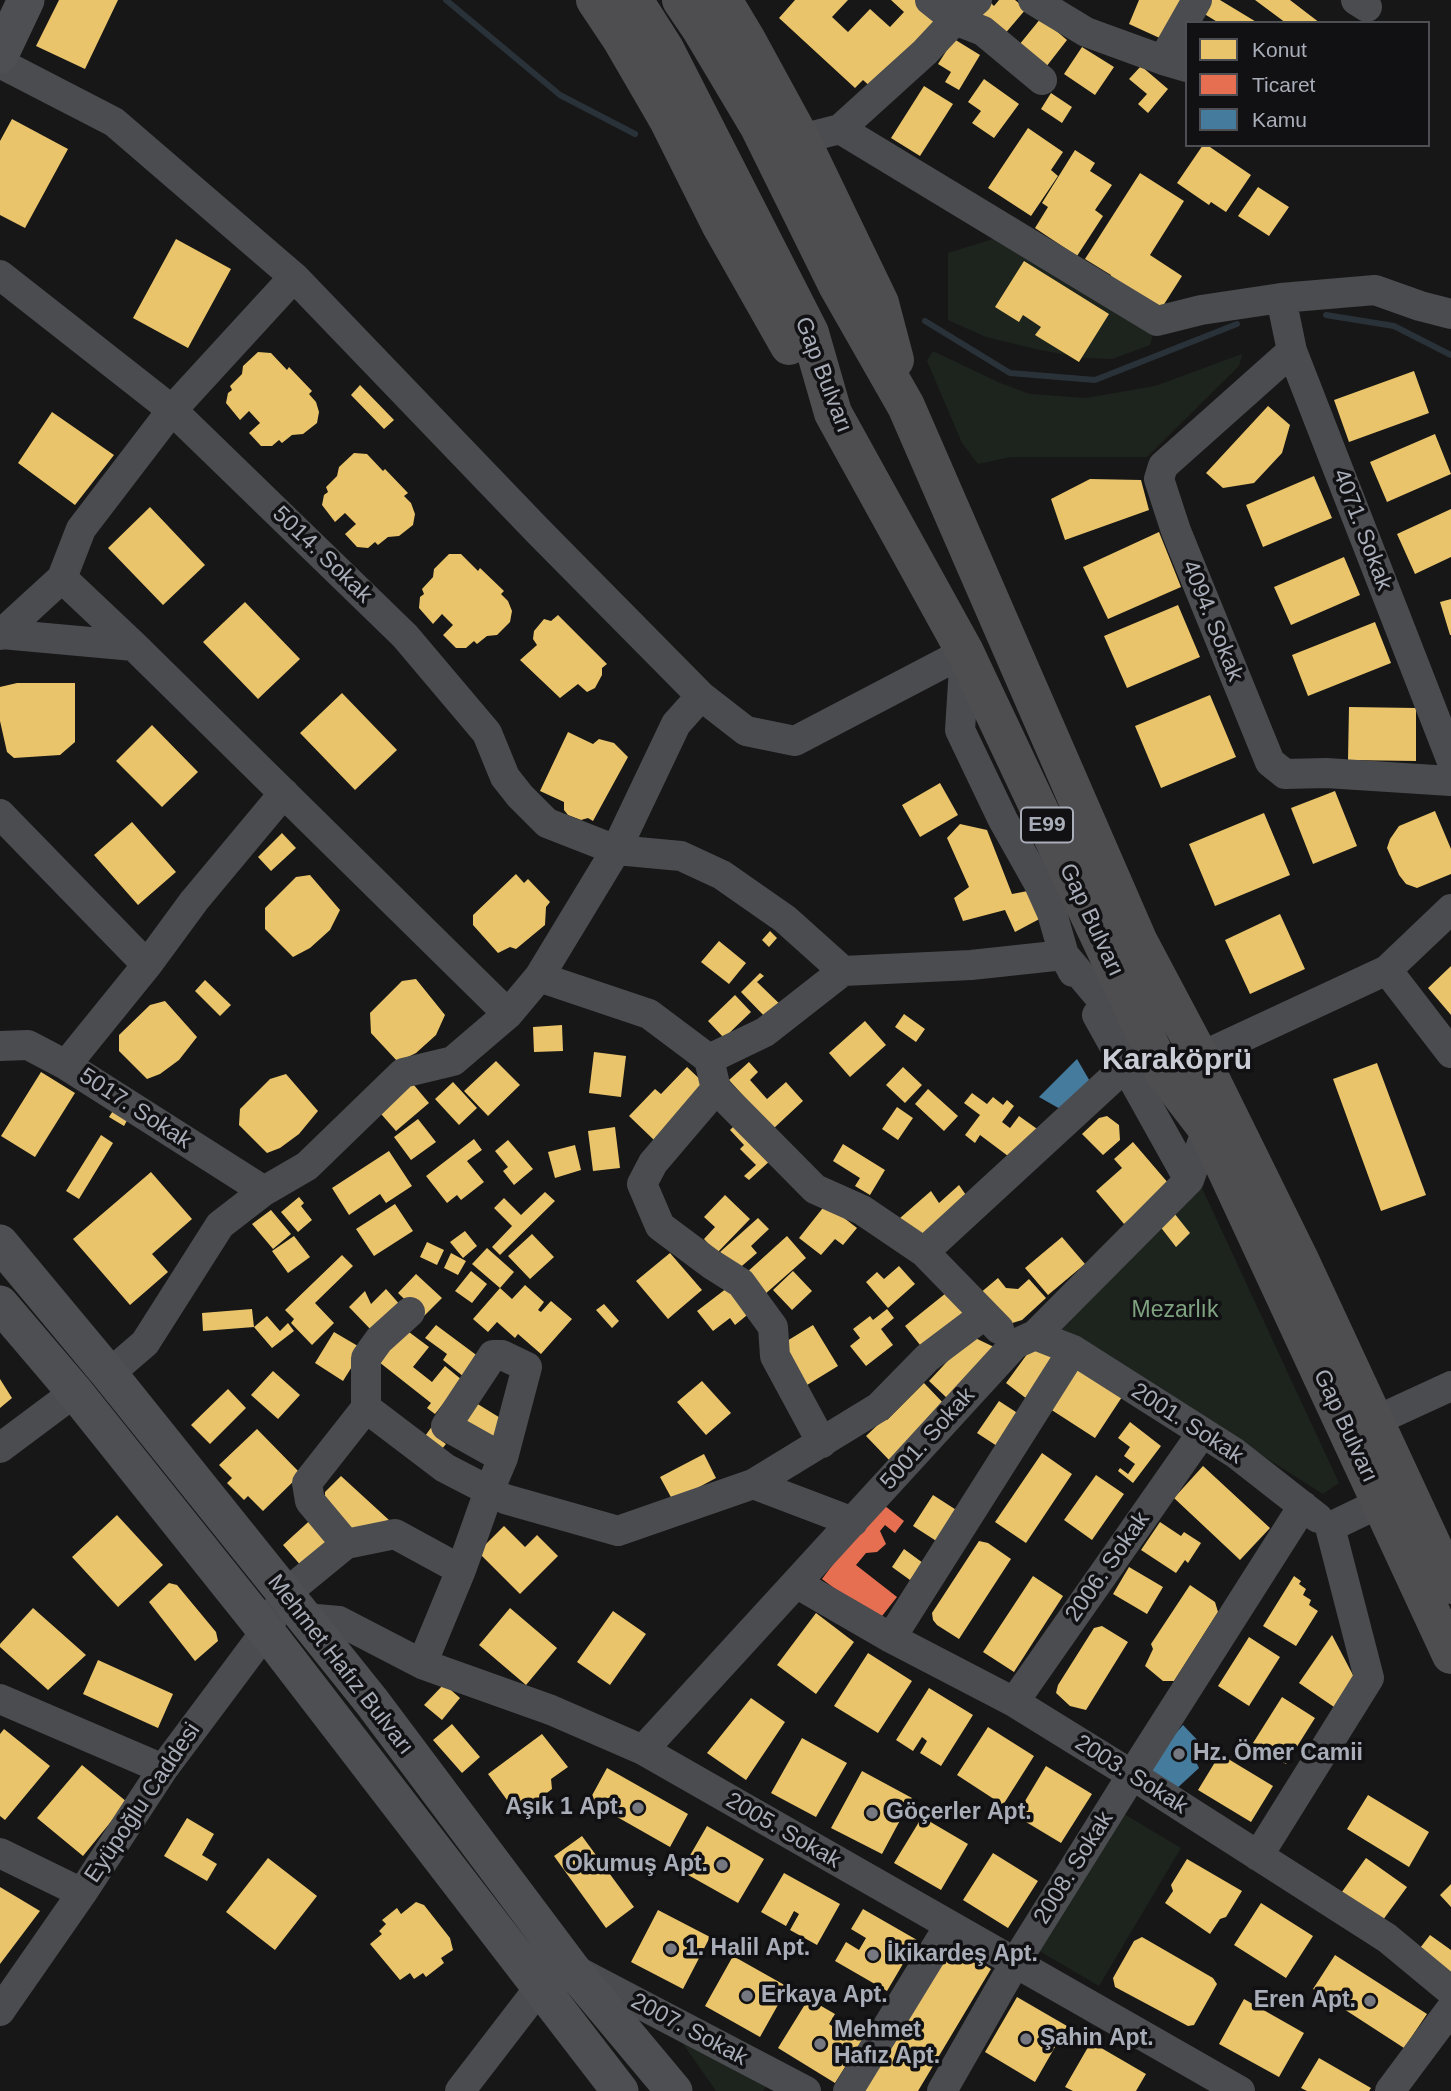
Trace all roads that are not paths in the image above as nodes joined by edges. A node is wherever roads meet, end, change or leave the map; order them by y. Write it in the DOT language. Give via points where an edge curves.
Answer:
graph roads {
  1 [pos="4,0"];
  2 [pos="26,0"];
  3 [pos="595,0"];
  4 [pos="634,0"];
  5 [pos="681,0"];
  6 [pos="723,0"];
  7 [pos="930,0"];
  8 [pos="977,0"];
  9 [pos="1033,0"];
  10 [pos="1197,0"];
  11 [pos="0,9"];
  12 [pos="955,20"];
  13 [pos="1190,21"];
  14 [pos="1185,35"];
  15 [pos="0,55"];
  16 [pos="0,63"];
  17 [pos="1175,64"];
  18 [pos="1042,80"];
  19 [pos="840,130"];
  20 [pos="801,139"];
  21 [pos="0,275"];
  22 [pos="294,277"];
  23 [pos="1281,298"];
  24 [pos="1451,314"];
  25 [pos="1292,351"];
  26 [pos="906,406"];
  27 [pos="172,410"];
  28 [pos="833,413"];
  29 [pos="62,578"];
  30 [pos="1,634"];
  31 [pos="134,646"];
  32 [pos="965,652"];
  33 [pos="701,696"];
  34 [pos="1451,760"];
  35 [pos="1451,781"];
  36 [pos="284,793"];
  37 [pos="0,814"];
  38 [pos="616,850"];
  39 [pos="1451,909"];
  40 [pos="1064,955"];
  41 [pos="147,965"];
  42 [pos="1387,970"];
  43 [pos="843,971"];
  44 [pos="539,977"];
  45 [pos="508,1014"];
  46 [pos="0,1046"];
  47 [pos="1451,1053"];
  48 [pos="1200,1058"];
  49 [pos="709,1059"];
  50 [pos="66,1065"];
  51 [pos="1126,1066"];
  52 [pos="1163,1072"];
  53 [pos="716,1089"];
  54 [pos="1207,1129"];
  55 [pos="1189,1180"];
  56 [pos="264,1191"];
  57 [pos="0,1243"];
  58 [pos="925,1252"];
  59 [pos="0,1304"];
  60 [pos="410,1312"];
  61 [pos="984,1315"];
  62 [pos="1025,1339"];
  63 [pos="1073,1350"];
  64 [pos="109,1374"];
  65 [pos="1451,1386"];
  66 [pos="75,1392"];
  67 [pos="366,1408"];
  68 [pos="1375,1421"];
  69 [pos="1202,1433"];
  70 [pos="822,1443"];
  71 [pos="0,1448"];
  72 [pos="503,1458"];
  73 [pos="753,1485"];
  74 [pos="489,1490"];
  75 [pos="1380,1503"];
  76 [pos="1303,1506"];
  77 [pos="853,1522"];
  78 [pos="1330,1527"];
  79 [pos="346,1544"];
  80 [pos="461,1570"];
  81 [pos="796,1583"];
  82 [pos="1451,1586"];
  83 [pos="295,1606"];
  84 [pos="266,1631"];
  85 [pos="891,1638"];
  86 [pos="1451,1655"];
  87 [pos="422,1664"];
  88 [pos="0,1699"];
  89 [pos="1014,1702"];
  90 [pos="643,1750"];
  91 [pos="163,1769"];
  92 [pos="1132,1775"];
  93 [pos="0,1853"];
  94 [pos="1258,1856"];
  95 [pos="82,1894"];
  96 [pos="949,1926"];
  97 [pos="1015,1963"];
  98 [pos="572,1969"];
  99 [pos="540,1987"];
  100 [pos="1451,1991"];
  101 [pos="1451,2010"];
  102 [pos="0,2011"];
  103 [pos="460,2091"];
  104 [pos="620,2091"];
  105 [pos="674,2091"];
  106 [pos="806,2091"];
  107 [pos="848,2091"];
  108 [pos="942,2091"];
  109 [pos="1240,2091"];
  110 [pos="1390,2091"];
  1 -- 11 [label="main road"];
  2 -- 15 [label="main road"];
  3 -- 28 [label="highway" via="668,120 795,357"];
  4 -- 28 [label="highway, Gap Bulvarı / E99" via="685,86 810,333"];
  5 -- 26 [label="highway, Gap Bulvarı / E99" via="759,127 837,285"];
  6 -- 20 [label="highway"];
  7 -- 12 [label="street"];
  8 -- 12 [label="street"];
  9 -- 17 [label="street" via="1086,32"];
  10 -- 13 [label="street"];
  12 -- 18 [label="street" via="983,32"];
  12 -- 19 [label="street"];
  14 -- 17 [label="street"];
  16 -- 22 [label="street" via="114,122"];
  19 -- 20 [label="street"];
  19 -- 23 [label="street" via="1157,321"];
  20 -- 26 [label="highway" via="880,303"];
  21 -- 27 [label="street, 5014. Sokak"];
  22 -- 27 [label="street"];
  22 -- 33 [label="street"];
  23 -- 24 [label="street" via="1375,290"];
  23 -- 25 [label="street, 4071. Sokak"];
  25 -- 34 [label="street, 4071. Sokak"];
  25 -- 35 [label="street, 4094. Sokak" via="1163,466 1159,479 1175,531 1270,762 1285,774"];
  26 -- 48 [label="highway, Gap Bulvarı / E99" via="1139,942"];
  27 -- 29 [label="street" via="81,529"];
  27 -- 38 [label="street, 5014. Sokak" via="405,636 487,733 505,777 520,796 547,822"];
  28 -- 32 [label="highway, Gap Bulvarı / E99"];
  29 -- 30 [label="street"];
  29 -- 31 [label="street"];
  30 -- 31 [label="street"];
  31 -- 36 [label="street"];
  32 -- 33 [label="street" via="795,741 747,731"];
  32 -- 40 [label="street" via="960,730 1039,884"];
  32 -- 52 [label="highway, Gap Bulvarı / E99"];
  33 -- 38 [label="street" via="676,724"];
  36 -- 41 [label="street"];
  36 -- 45 [label="street"];
  37 -- 41 [label="street"];
  38 -- 43 [label="street, 5014. Sokak" via="681,856 722,875 785,919"];
  38 -- 44 [label="street"];
  39 -- 42 [label="street"];
  40 -- 43 [label="street"];
  40 -- 51 [label="street"];
  40 -- 52 [label="street"];
  41 -- 50 [label="street"];
  42 -- 47 [label="street"];
  42 -- 48 [label="street"];
  43 -- 49 [label="street" via="765,1032"];
  44 -- 45 [label="street"];
  44 -- 49 [label="street" via="649,1014"];
  45 -- 56 [label="street" via="453,1061 403,1073 307,1166"];
  46 -- 50 [label="street, 5017. Sokak" via="28,1045"];
  48 -- 68 [label="highway, Gap Bulvarı / E99"];
  49 -- 53 [label="street"];
  50 -- 56 [label="street, 5017. Sokak"];
  51 -- 55 [label="street"];
  51 -- 58 [label="street"];
  52 -- 54 [label="highway, Gap Bulvarı / E99"];
  53 -- 58 [label="street" via="815,1189 862,1210"];
  53 -- 70 [label="street" via="653,1163 642,1184 660,1226 741,1283 773,1326 775,1356"];
  54 -- 55 [label="street, 5001. Sokak"];
  54 -- 75 [label="highway, Gap Bulvarı / E99"];
  55 -- 62 [label="street, 5001. Sokak"];
  56 -- 64 [label="street" via="220,1225 145,1343"];
  57 -- 64 [label="main road, Mehmet Hafız Bulvarı"];
  58 -- 61 [label="street"];
  59 -- 66 [label="main road, Mehmet Hafız Bulvarı"];
  60 -- 67 [label="street" via="366,1358"];
  61 -- 62 [label="street"];
  61 -- 70 [label="street" via="927,1358 879,1407"];
  62 -- 63 [label="street, 2001. Sokak"];
  62 -- 77 [label="street, 5001. Sokak"];
  63 -- 69 [label="street, 2001. Sokak"];
  63 -- 85 [label="street"];
  64 -- 83 [label="main road, Mehmet Hafız Bulvarı"];
  65 -- 68 [label="street"];
  66 -- 71 [label="street"];
  66 -- 84 [label="main road, Mehmet Hafız Bulvarı"];
  67 -- 74 [label="street" via="445,1468"];
  67 -- 79 [label="street" via="307,1483 310,1501"];
  68 -- 82 [label="highway, Gap Bulvarı / E99"];
  69 -- 76 [label="street, 2001. Sokak"];
  69 -- 89 [label="street, 2006. Sokak"];
  70 -- 73 [label="street"];
  72 -- 74 [label="street"];
  73 -- 74 [label="street" via="618,1531 505,1499"];
  73 -- 77 [label="street"];
  74 -- 80 [label="street"];
  75 -- 78 [label="street"];
  75 -- 86 [label="highway, Gap Bulvarı / E99"];
  76 -- 78 [label="street, 2001. Sokak"];
  76 -- 92 [label="street, 2008. Sokak"];
  77 -- 81 [label="street, 5001. Sokak"];
  78 -- 94 [label="street" via="1369,1678"];
  79 -- 80 [label="street" via="396,1534"];
  79 -- 83 [label="street"];
  80 -- 87 [label="street"];
  81 -- 85 [label="street, 2003. Sokak"];
  81 -- 90 [label="street, 5001. Sokak"];
  83 -- 84 [label="street, Eyüpoğlu Caddesi"];
  83 -- 87 [label="street, 2005. Sokak" via="339,1621"];
  83 -- 98 [label="main road, Mehmet Hafız Bulvarı"];
  84 -- 91 [label="street, Eyüpoğlu Caddesi"];
  84 -- 99 [label="main road, Mehmet Hafız Bulvarı"];
  85 -- 89 [label="street, 2003. Sokak"];
  87 -- 90 [label="street, 2005. Sokak" via="551,1710"];
  88 -- 91 [label="street"];
  89 -- 92 [label="street, 2003. Sokak"];
  90 -- 96 [label="street, 2005. Sokak"];
  91 -- 95 [label="street, Eyüpoğlu Caddesi"];
  92 -- 94 [label="street, 2003. Sokak"];
  92 -- 97 [label="street, 2008. Sokak"];
  93 -- 95 [label="street"];
  94 -- 100 [label="street, 2003. Sokak" via="1387,1938"];
  95 -- 102 [label="street, Eyüpoğlu Caddesi"];
  96 -- 97 [label="street, 2005. Sokak"];
  96 -- 107 [label="street"];
  97 -- 108 [label="street, 2008. Sokak"];
  97 -- 109 [label="street, 2005. Sokak"];
  98 -- 105 [label="main road, Mehmet Hafız Bulvarı"];
  98 -- 106 [label="street, 2007. Sokak"];
  99 -- 103 [label="street"];
  99 -- 104 [label="main road, Mehmet Hafız Bulvarı"];
  101 -- 110 [label="street"];
}
